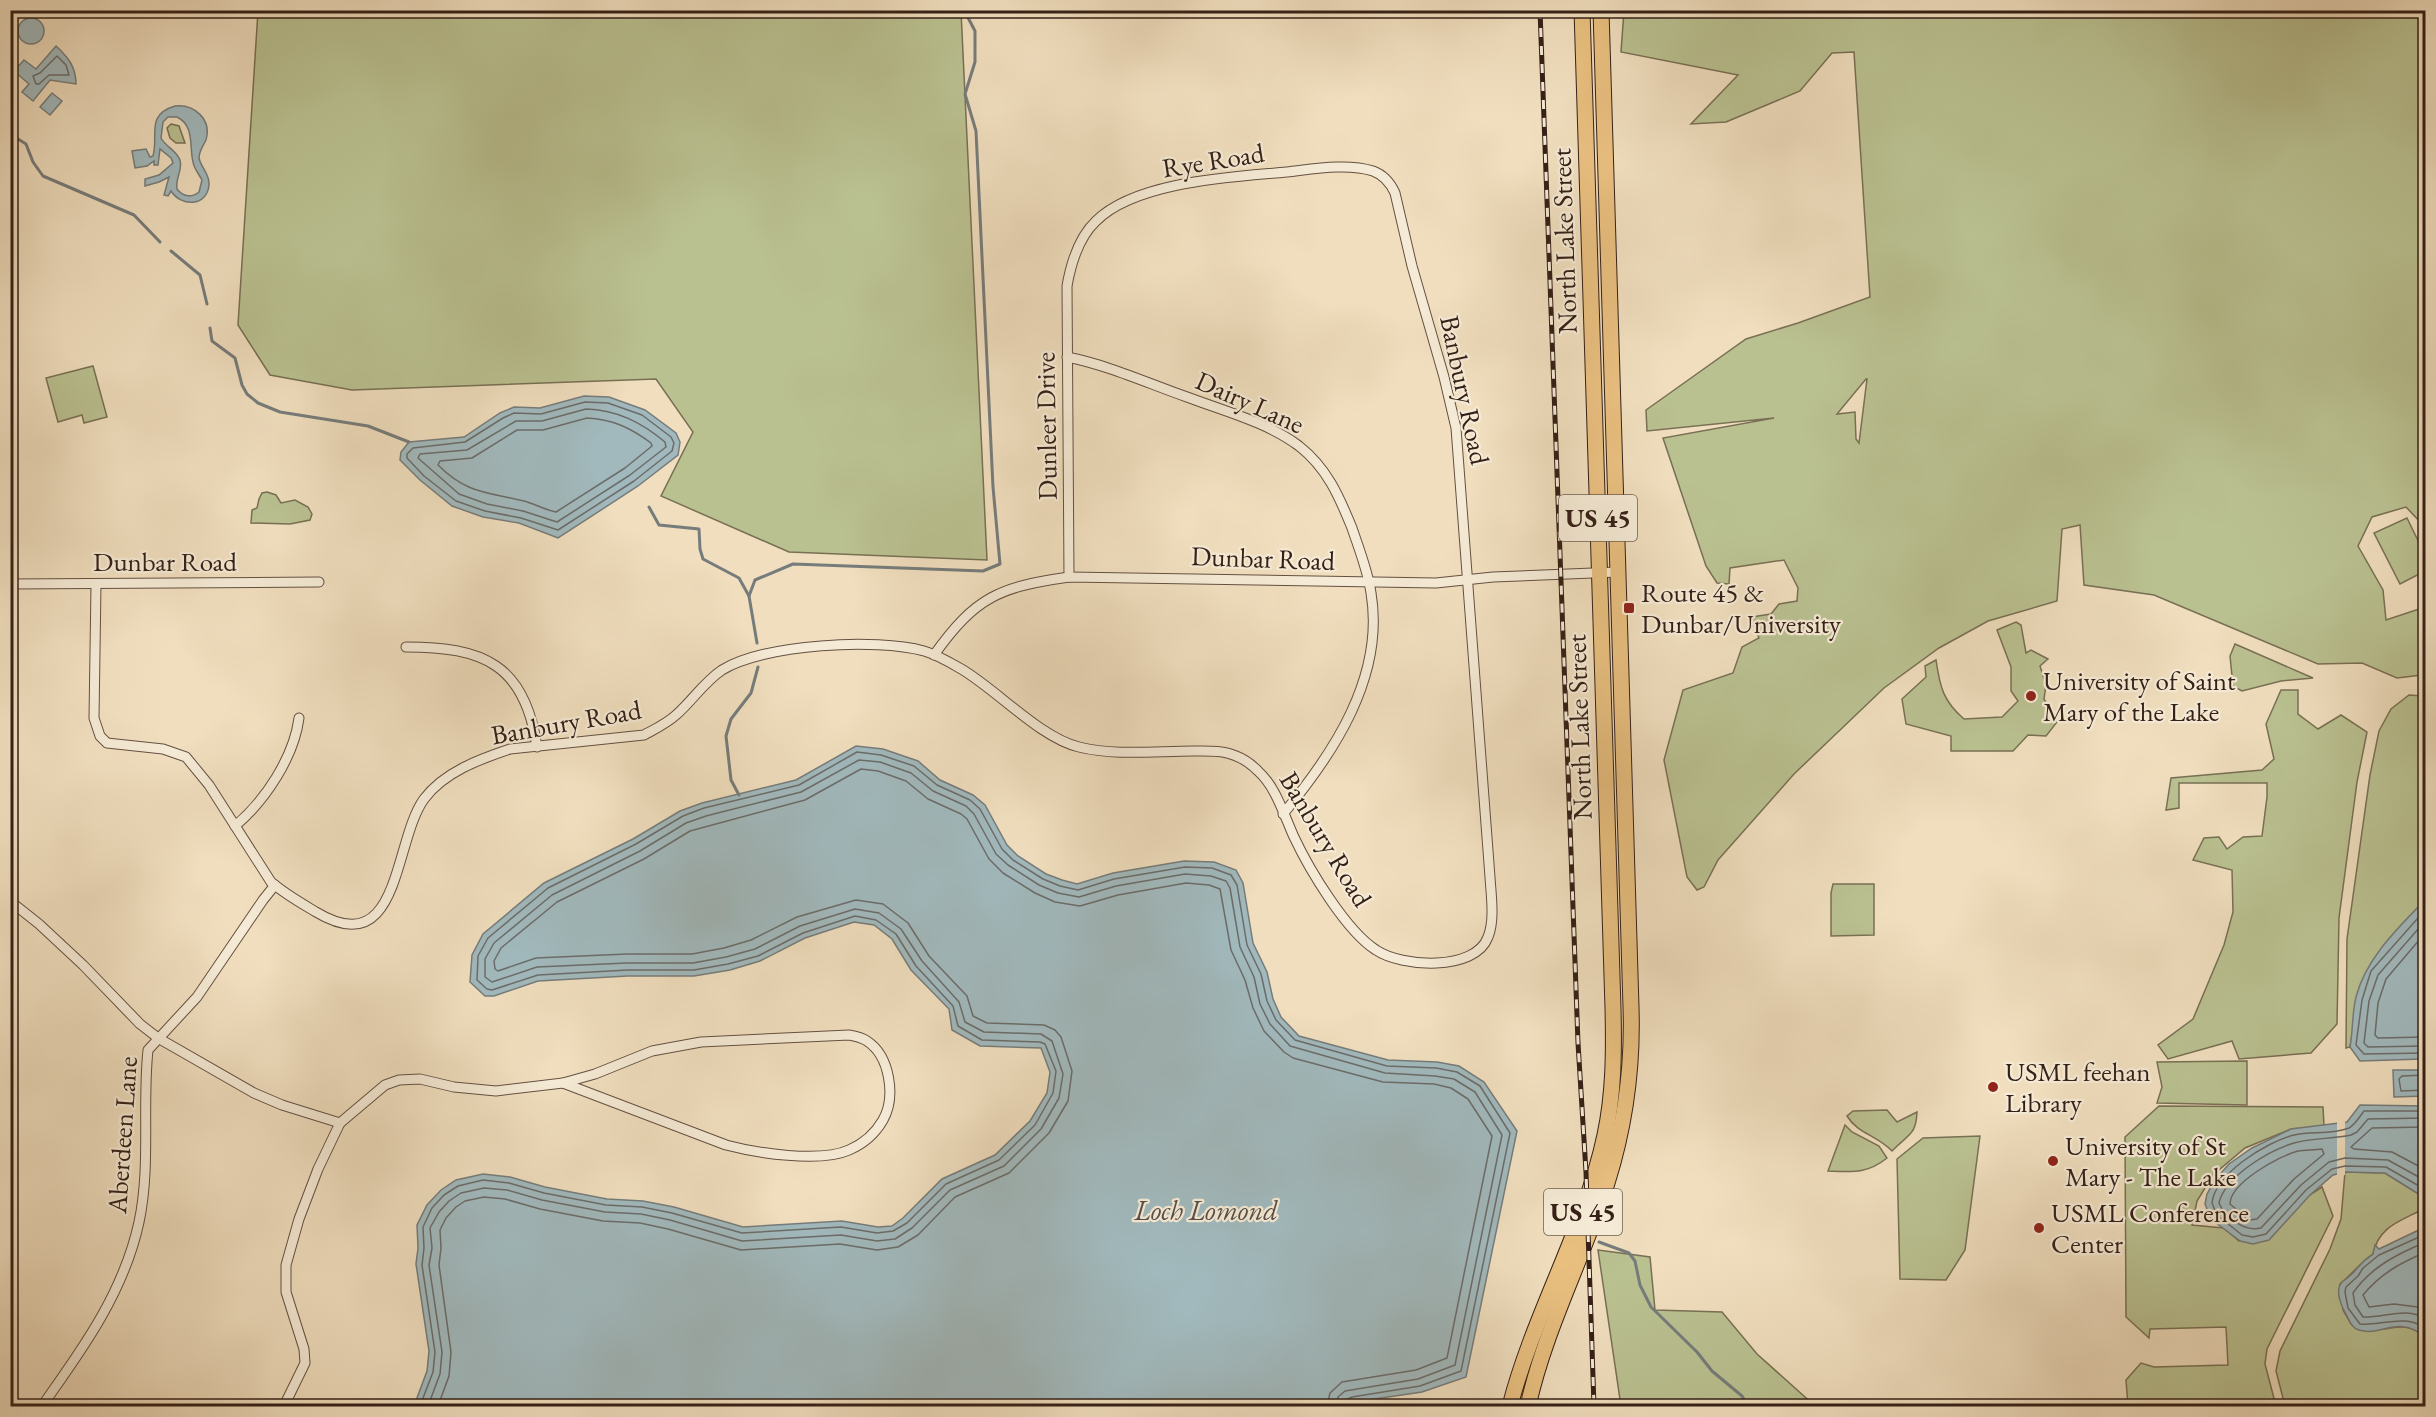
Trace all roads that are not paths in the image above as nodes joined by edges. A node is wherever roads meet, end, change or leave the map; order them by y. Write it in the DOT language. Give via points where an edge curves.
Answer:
graph roads {
  1 [pos="1582,10"];
  2 [pos="1601,10"];
  3 [pos="1395,193"];
  4 [pos="1069,274"];
  5 [pos="1067,357"];
  6 [pos="1600,572"];
  7 [pos="1618,572"];
  8 [pos="1069,576"];
  9 [pos="1466,579"];
  10 [pos="319,582"];
  11 [pos="10,584"];
  12 [pos="96,584"];
  13 [pos="1369,584"];
  14 [pos="406,647"];
  15 [pos="934,655"];
  16 [pos="299,718"];
  17 [pos="537,747"];
  18 [pos="1283,814"];
  19 [pos="235,826"];
  20 [pos="275,885"];
  21 [pos="10,900"];
  22 [pos="158,1038"];
  23 [pos="563,1083"];
  24 [pos="340,1123"];
  25 [pos="10,1394"];
  26 [pos="13,1407"];
  27 [pos="42,1407"];
  28 [pos="284,1407"];
  29 [pos="1510,1407"];
  30 [pos="1528,1407"];
  1 -- 6 [label="main road, North Lake Street / US 45"];
  2 -- 7 [label="main road, North Lake Street / US 45"];
  3 -- 4 [label="street, Rye Road" via="1383,176 1350,167 1234,177 1156,191 1118,205 1095,221 1077,249"];
  3 -- 9 [label="street, Banbury Road" via="1456,428"];
  4 -- 5 [label="street, Dunleer Drive"];
  5 -- 8 [label="street, Dunleer Drive"];
  5 -- 13 [label="street, Dairy Lane" via="1098,364 1241,417 1298,445 1330,478 1340,497"];
  6 -- 7 [label="street, Dunbar Road"];
  6 -- 9 [label="street, Dunbar Road"];
  6 -- 29 [label="main road, North Lake Street / US 45" via="1613,1081 1592,1184 1524,1359"];
  7 -- 30 [label="main road, North Lake Street / US 45" via="1631,1017 1629,1075 1608,1181 1544,1348"];
  8 -- 13 [label="street, Dunbar Road"];
  8 -- 15 [label="street, Dunbar Road" via="1029,583 987,599 974,608"];
  9 -- 13 [label="street, Dunbar Road"];
  9 -- 18 [label="street, Banbury Road" via="1490,888 1490,932 1485,943 1461,959 1440,963 1401,960 1377,951 1362,939 1326,892"];
  10 -- 12 [label="street, Dunbar Road"];
  11 -- 12 [label="street, Dunbar Road"];
  12 -- 19 [label="street, Banbury Road" via="94,718 100,736 112,745 164,749 186,757"];
  13 -- 18 [label="street, Dairy Lane" via="1373,627 1370,657 1360,690 1325,759"];
  14 -- 17 [label="street" via="457,649 482,657 501,669 526,702"];
  15 -- 17 [label="street, Banbury Road" via="907,648 857,645 765,654 723,670 676,715 644,735"];
  15 -- 18 [label="street, Banbury Road" via="986,684 1057,739 1079,747 1235,755 1261,773"];
  16 -- 19 [label="street" via="283,767"];
  17 -- 20 [label="street, Banbury Road" via="491,755 460,770 431,791 410,827 384,905 364,924 330,920"];
  19 -- 20 [label="street, Banbury Road"];
  20 -- 22 [label="street, Aberdeen Lane" via="197,997"];
  21 -- 22 [label="street"];
  22 -- 24 [label="street" via="254,1093 282,1106"];
  22 -- 27 [label="street, Aberdeen Lane" via="148,1050 143,1190 130,1254 106,1309"];
  23 -- 23 [label="street" via="652,1051 698,1042 849,1035 876,1049 884,1062 890,1096 884,1119 869,1139 848,1151 813,1156 751,1152 719,1143"];
  23 -- 24 [label="street" via="496,1091 420,1079 399,1080 385,1085"];
  24 -- 28 [label="street" via="303,1209 285,1265 286,1292 305,1363"];
  25 -- 26 [label="street"];
}
